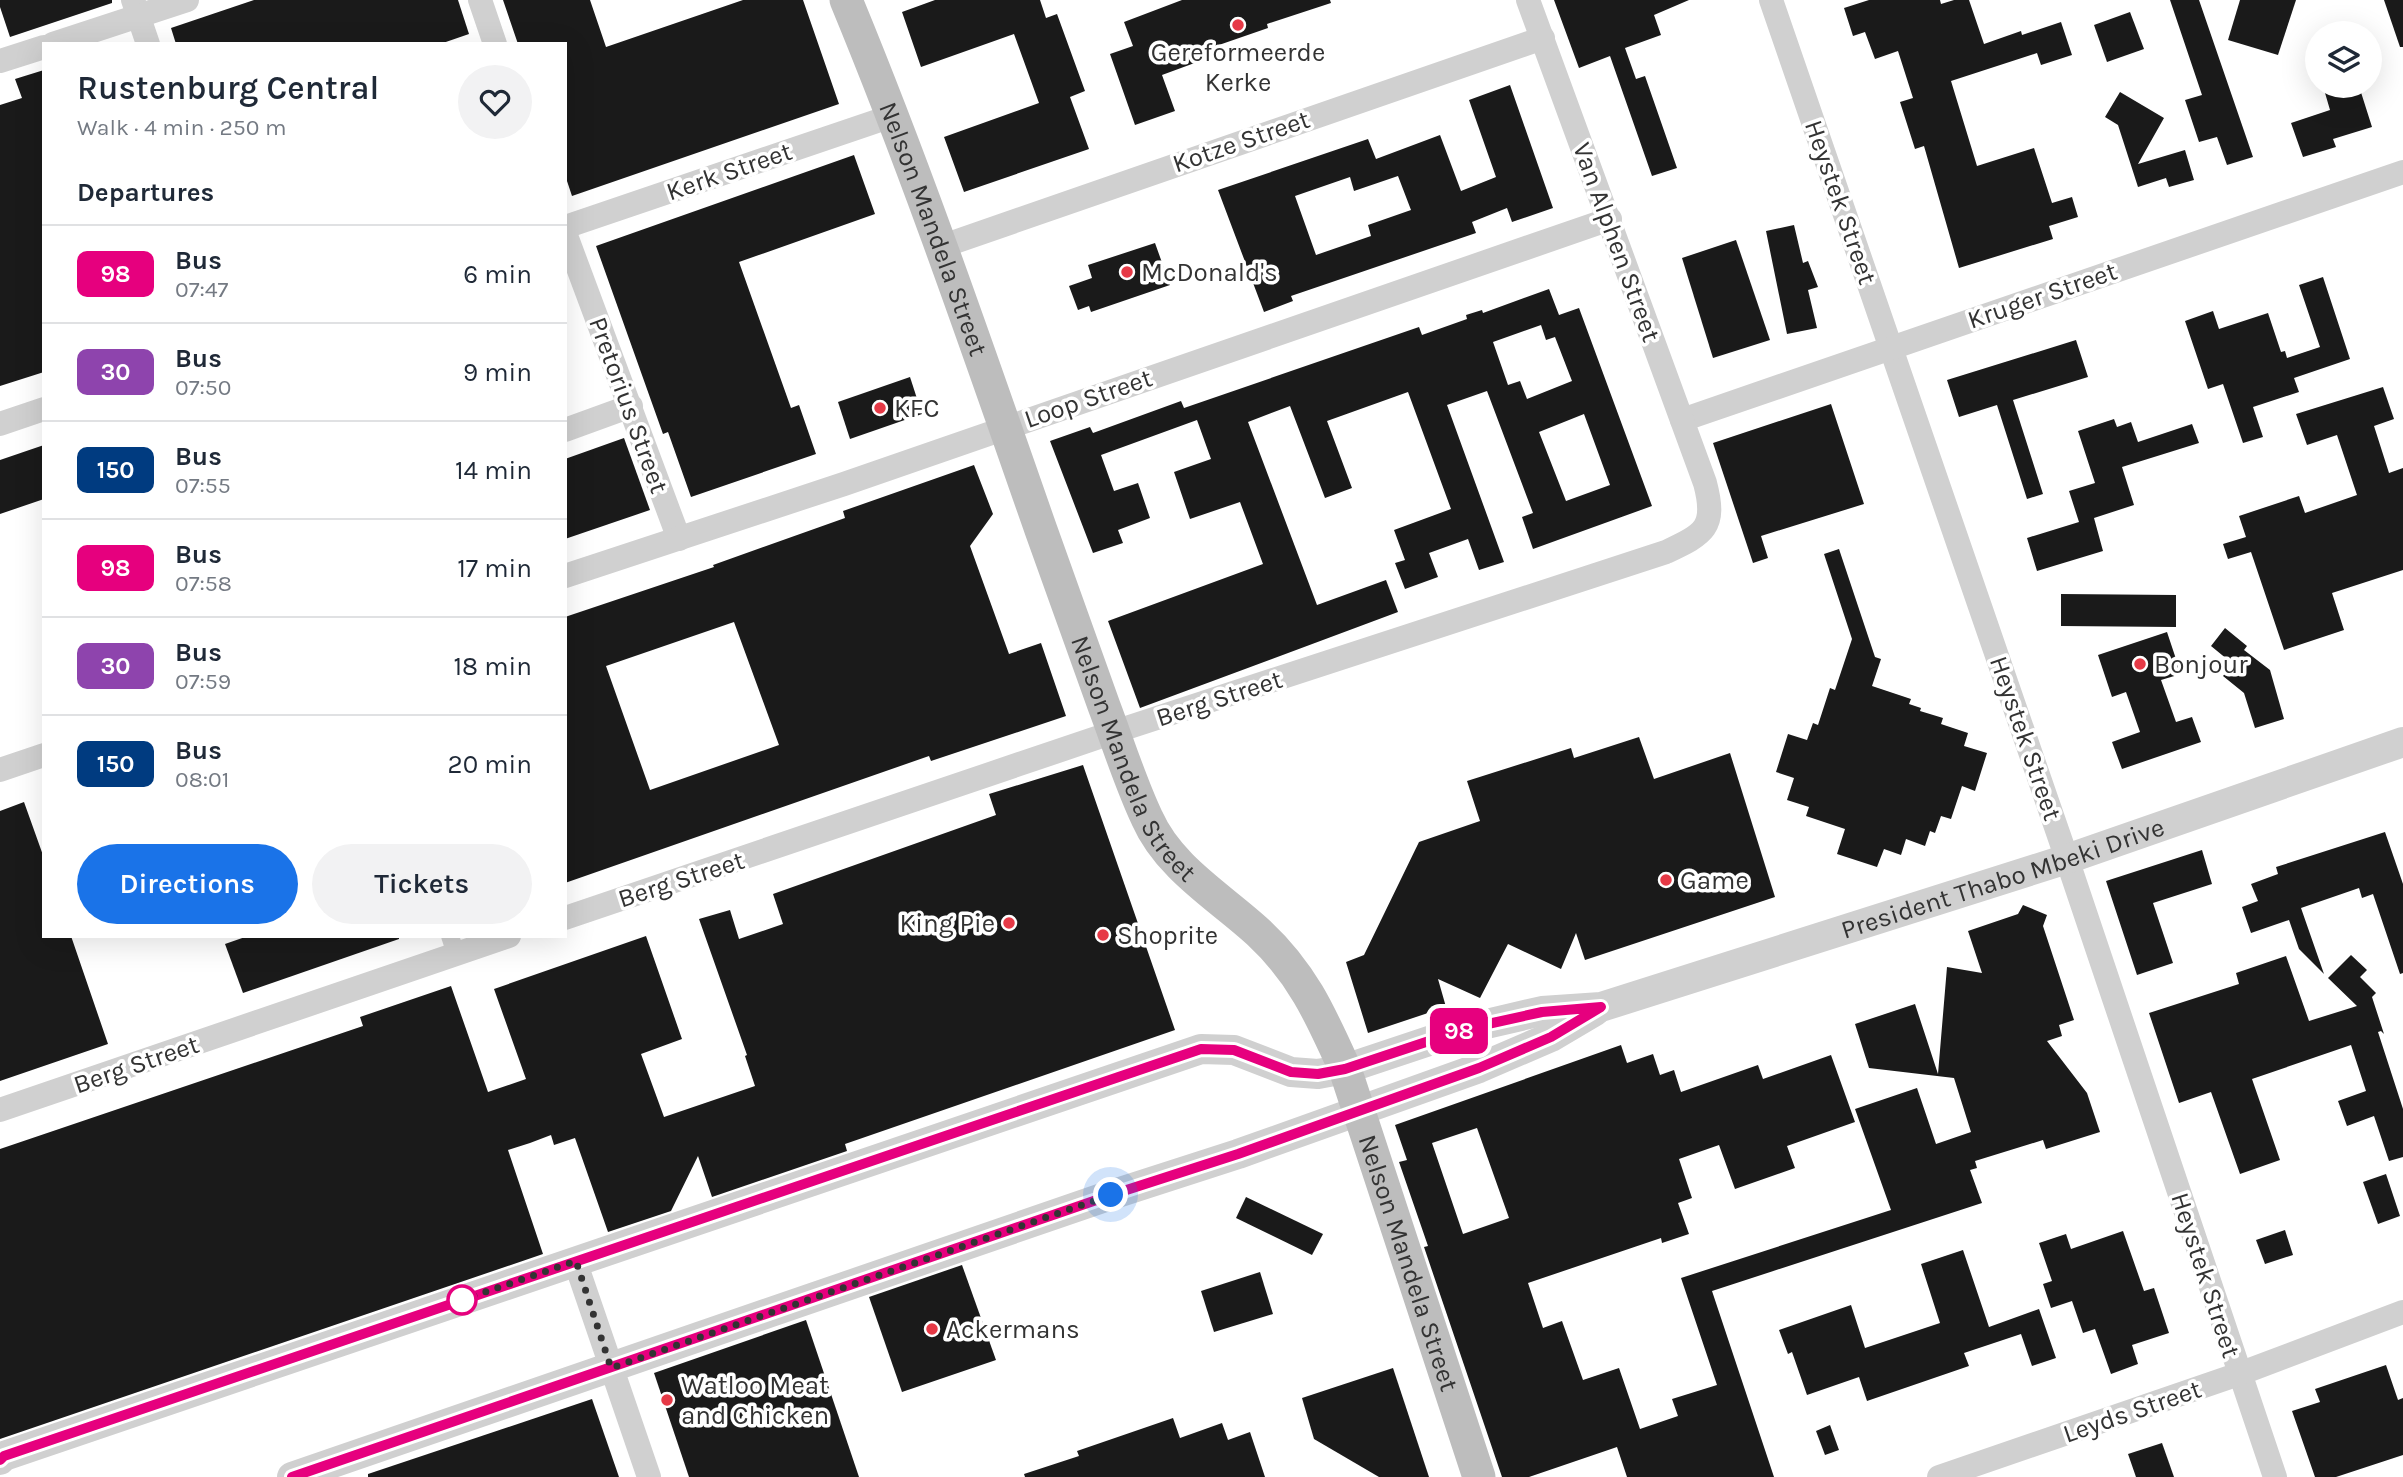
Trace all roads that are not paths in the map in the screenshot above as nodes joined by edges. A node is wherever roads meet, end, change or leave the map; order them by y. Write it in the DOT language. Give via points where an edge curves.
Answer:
graph roads {
  1 [pos="187,0"];
  2 [pos="480,0"];
  3 [pos="846,0"];
  4 [pos="1528,0"];
  5 [pos="1771,0"];
  6 [pos="136,8"];
  7 [pos="1543,37"];
  8 [pos="58,42"];
  9 [pos="147,42"];
  10 [pos="494,42"];
  11 [pos="42,48"];
  12 [pos="0,61"];
  13 [pos="892,116"];
  14 [pos="2403,172"];
  15 [pos="1610,219"];
  16 [pos="567,226"];
  17 [pos="567,238"];
  18 [pos="940,247"];
  19 [pos="1891,347"];
  20 [pos="631,406"];
  21 [pos="42,410"];
  22 [pos="1682,420"];
  23 [pos="0,424"];
  24 [pos="1005,428"];
  25 [pos="567,429"];
  26 [pos="1705,484"];
  27 [pos="678,538"];
  28 [pos="567,575"];
  29 [pos="1114,732"];
  30 [pos="2403,742"];
  31 [pos="42,756"];
  32 [pos="0,770"];
  33 [pos="2067,859"];
  34 [pos="567,917"];
  35 [pos="497,938"];
  36 [pos="453,945"];
  37 [pos="1601,1007"];
  38 [pos="1345,1069"];
  39 [pos="0,1110"];
  40 [pos="1358,1110"];
  41 [pos="576,1261"];
  42 [pos="2403,1312"];
  43 [pos="611,1368"];
  44 [pos="2239,1374"];
  45 [pos="0,1460"];
  46 [pos="292,1477"];
  47 [pos="649,1477"];
  48 [pos="1479,1477"];
  49 [pos="1939,1477"];
  50 [pos="2275,1477"];
  1 -- 6 [label="street"];
  2 -- 10 [label="street"];
  3 -- 13 [label="main road, Nelson Mandela Street"];
  4 -- 7 [label="street, Van Alphen Street"];
  5 -- 19 [label="street, Heystek Street"];
  6 -- 8 [label="street"];
  6 -- 9 [label="street"];
  7 -- 15 [label="street, Van Alphen Street"];
  7 -- 18 [label="street, Kotze Street"];
  11 -- 12 [label="street"];
  13 -- 16 [label="street, Kerk Street"];
  13 -- 18 [label="main road, Nelson Mandela Street"];
  14 -- 19 [label="street, Kruger Street"];
  15 -- 22 [label="street, Van Alphen Street"];
  15 -- 24 [label="street, Loop Street"];
  17 -- 20 [label="street, Pretorius Street"];
  18 -- 24 [label="main road, Nelson Mandela Street"];
  19 -- 22 [label="street, Kruger Street"];
  19 -- 33 [label="street, Heystek Street"];
  20 -- 25 [label="street"];
  20 -- 27 [label="street, Pretorius Street"];
  21 -- 23 [label="street"];
  22 -- 26 [label="street, Van Alphen Street"];
  24 -- 27 [label="street, Loop Street"];
  24 -- 29 [label="main road, Nelson Mandela Street"];
  26 -- 29 [label="street, Berg Street" via="1711,504 1709,521 1699,535 1666,552"];
  27 -- 28 [label="street, Loop Street"];
  29 -- 34 [label="street, Berg Street"];
  29 -- 38 [label="main road, Nelson Mandela Street" via="1148,821 1176,861 1259,933 1303,983"];
  30 -- 33 [label="street, President Thabo Mbeki Drive"];
  31 -- 32 [label="street"];
  33 -- 37 [label="street, President Thabo Mbeki Drive"];
  33 -- 44 [label="street, Heystek Street"];
  35 -- 36 [label="street, Berg Street"];
  36 -- 39 [label="street, Berg Street"];
  37 -- 38 [label="street, President Thabo Mbeki Drive" via="1542,1012 1465,1029"];
  37 -- 40 [label="street, President Thabo Mbeki Drive" via="1551,1037 1479,1068"];
  38 -- 40 [label="main road, Nelson Mandela Street"];
  38 -- 41 [label="street, President Thabo Mbeki Drive" via="1291,1072 1234,1050 1201,1049"];
  40 -- 43 [label="street, President Thabo Mbeki Drive"];
  40 -- 48 [label="main road, Nelson Mandela Street"];
  41 -- 43 [label="street"];
  41 -- 45 [label="street, President Thabo Mbeki Drive"];
  42 -- 44 [label="street, Leyds Street"];
  43 -- 46 [label="street, President Thabo Mbeki Drive"];
  43 -- 47 [label="street"];
  44 -- 49 [label="street, Leyds Street"];
  44 -- 50 [label="street, Heystek Street"];
}
